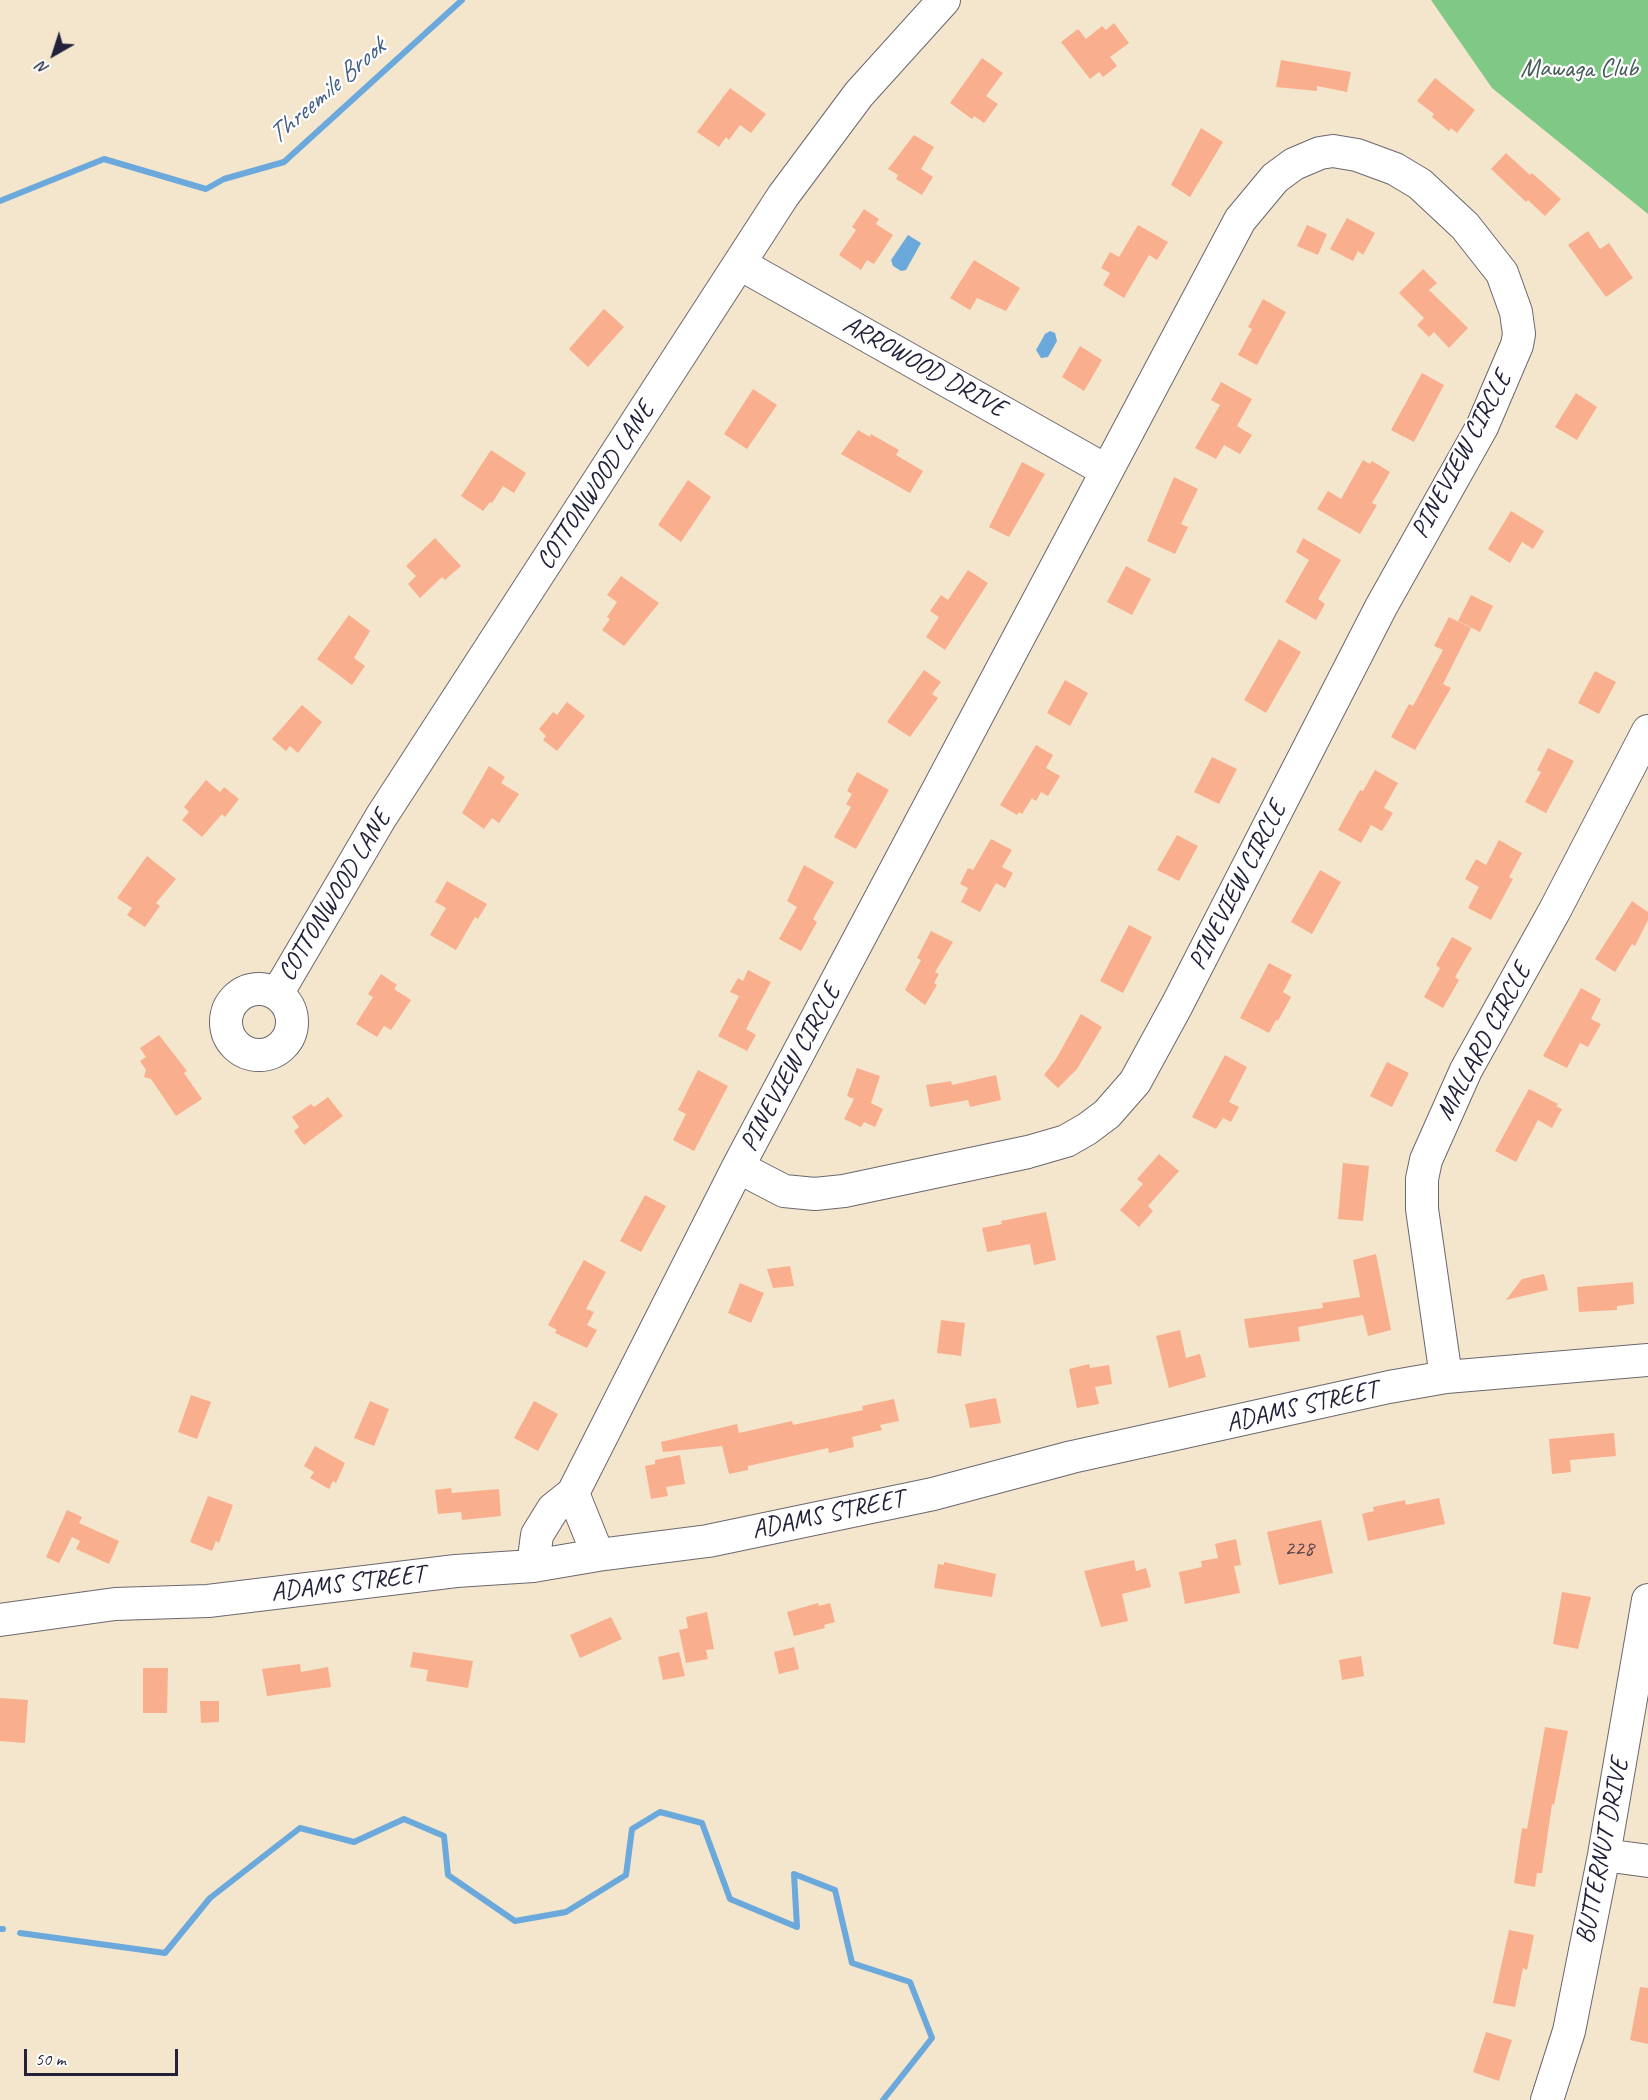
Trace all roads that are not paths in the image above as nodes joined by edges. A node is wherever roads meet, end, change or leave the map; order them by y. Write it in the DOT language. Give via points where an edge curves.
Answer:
graph roads {
  1 [pos="944,0"];
  2 [pos="740,264"];
  3 [pos="1107,471"];
  4 [pos="1648,731"];
  5 [pos="277,994"];
  6 [pos="738,1167"];
  7 [pos="1648,1360"];
  8 [pos="1446,1377"];
  9 [pos="573,1493"];
  10 [pos="598,1555"];
  11 [pos="533,1566"];
  12 [pos="1648,1600"];
  13 [pos="0,1620"];
  14 [pos="1604,1855"];
  15 [pos="1648,1861"];
  16 [pos="1555,2097"];
  1 -- 2 [label="street, COTTONWOOD LANE" via="840,117"];
  2 -- 3 [label="street, ARROWOOD DRIVE"];
  2 -- 5 [label="street, COTTONWOOD LANE" via="381,817"];
  3 -- 6 [label="street, PINEVIEW CIRCLE"];
  3 -- 6 [label="street, PINEVIEW CIRCLE" via="1240,220 1266,186 1294,164 1320,153 1345,152 1407,175 1454,214 1502,273 1516,312 1519,334 1501,388 1381,607 1172,1014 1124,1096 1088,1129 1057,1144 844,1191 784,1191"];
  4 -- 8 [label="street, MALLARD CIRCLE" via="1466,1070 1426,1160 1422,1209"];
  6 -- 9 [label="street, PINEVIEW CIRCLE"];
  7 -- 8 [label="street, ADAMS STREET"];
  8 -- 10 [label="street, ADAMS STREET" via="1072,1458 933,1494 708,1541"];
  9 -- 10 [label="street"];
  9 -- 11 [label="street, PINEVIEW CIRCLE" via="553,1509 537,1535"];
  10 -- 11 [label="street, ADAMS STREET"];
  11 -- 13 [label="street, ADAMS STREET" via="456,1571 208,1601 116,1604"];
  12 -- 14 [label="street, BUTTERNUT DRIVE"];
  14 -- 15 [label="street"];
  14 -- 16 [label="street, BUTTERNUT DRIVE"];
}
